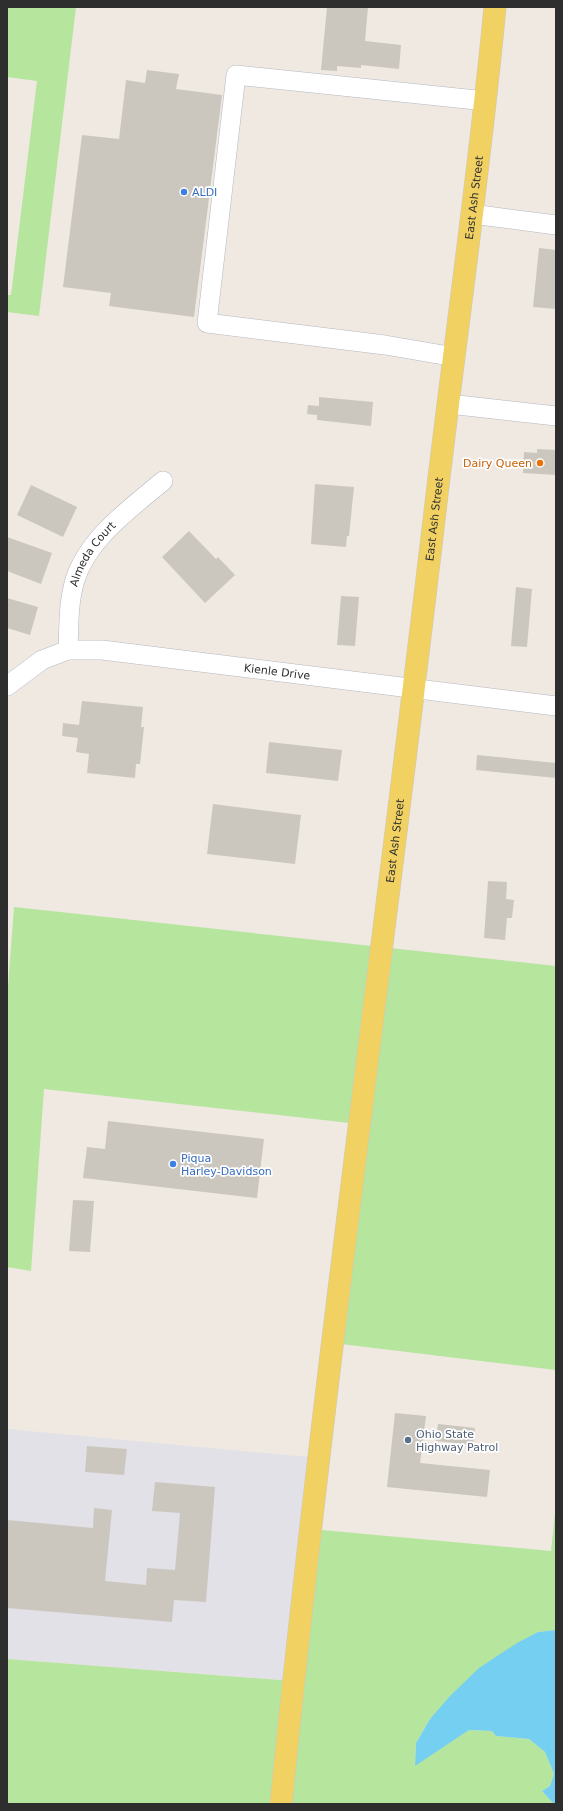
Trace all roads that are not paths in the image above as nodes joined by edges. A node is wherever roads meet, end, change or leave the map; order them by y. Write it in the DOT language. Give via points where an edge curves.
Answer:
graph roads {
  1 [pos="495,7"];
  2 [pos="486,101"];
  3 [pos="472,214"];
  4 [pos="556,225"];
  5 [pos="455,357"];
  6 [pos="449,404"];
  7 [pos="556,416"];
  8 [pos="163,481"];
  9 [pos="68,650"];
  10 [pos="7,686"];
  11 [pos="414,689"];
  12 [pos="556,706"];
  13 [pos="281,1804"];
  1 -- 2 [label="main road, East Ash Street"];
  2 -- 3 [label="main road, East Ash Street"];
  2 -- 5 [label="street" via="236,75 207,323 385,345"];
  3 -- 4 [label="street"];
  3 -- 5 [label="main road, East Ash Street"];
  5 -- 6 [label="main road, East Ash Street"];
  6 -- 7 [label="street"];
  6 -- 11 [label="main road, East Ash Street"];
  8 -- 9 [label="street, Almeda Court" via="112,525 90,550 75,580 69,608"];
  9 -- 10 [label="street, Kienle Drive" via="42,660"];
  9 -- 11 [label="street, Kienle Drive" via="102,650"];
  11 -- 12 [label="street, Kienle Drive"];
  11 -- 13 [label="main road, East Ash Street" via="316,1482"];
}
